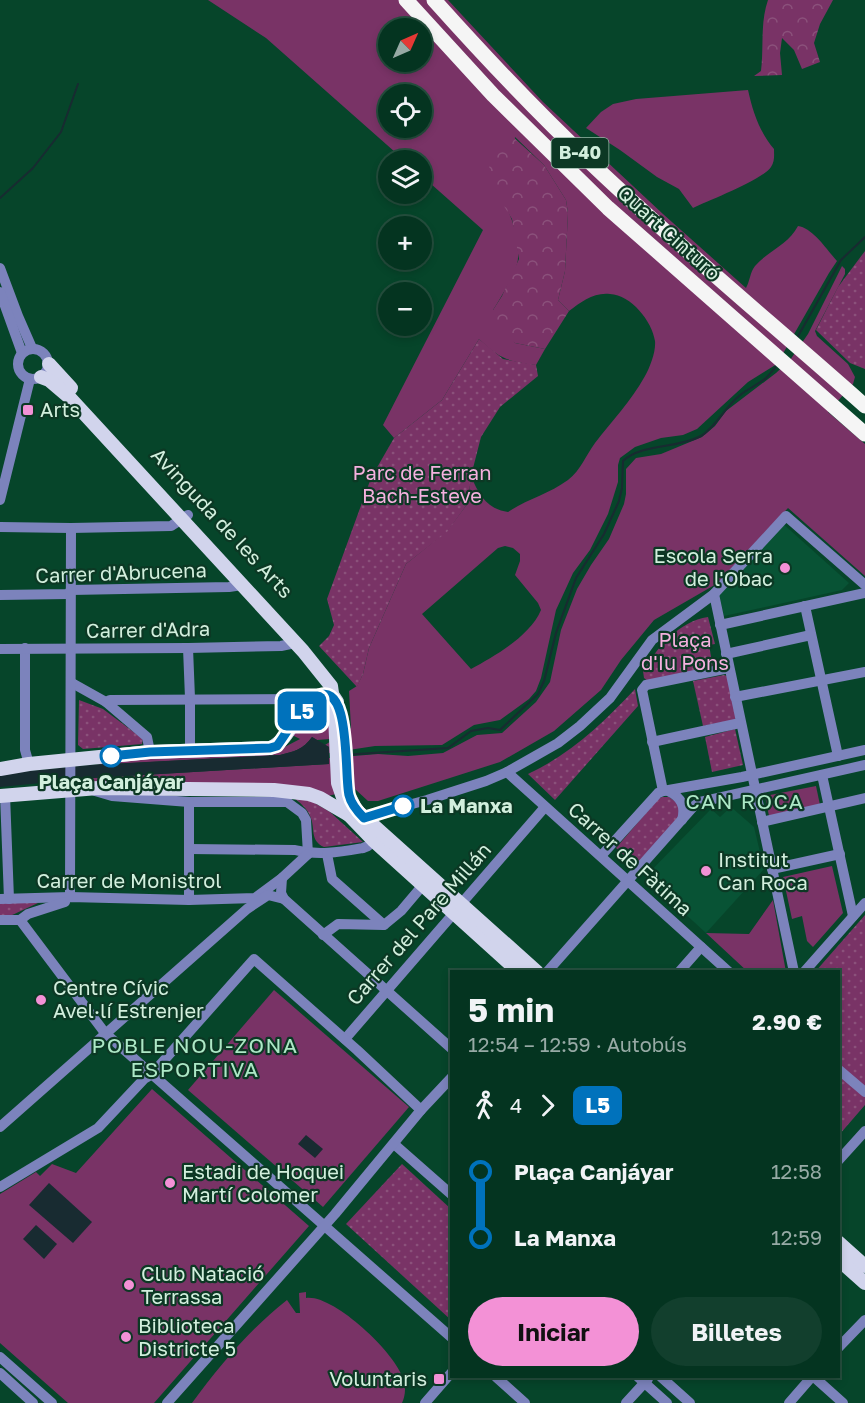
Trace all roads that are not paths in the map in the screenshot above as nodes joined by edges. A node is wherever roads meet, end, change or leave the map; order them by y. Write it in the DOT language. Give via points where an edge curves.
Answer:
graph roads {
  1 [pos="406,0"];
  2 [pos="434,0"];
  3 [pos="0,268"];
  4 [pos="0,292"];
  5 [pos="27,351"];
  6 [pos="49,364"];
  7 [pos="35,378"];
  8 [pos="865,406"];
  9 [pos="865,434"];
  10 [pos="0,500"];
  11 [pos="186,518"];
  12 [pos="0,527"];
  13 [pos="71,528"];
  14 [pos="242,585"];
  15 [pos="865,585"];
  16 [pos="71,590"];
  17 [pos="865,592"];
  18 [pos="714,594"];
  19 [pos="0,595"];
  20 [pos="805,606"];
  21 [pos="717,609"];
  22 [pos="689,614"];
  23 [pos="720,625"];
  24 [pos="811,635"];
  25 [pos="296,643"];
  26 [pos="25,648"];
  27 [pos="188,648"];
  28 [pos="0,649"];
  29 [pos="71,649"];
  30 [pos="726,654"];
  31 [pos="729,668"];
  32 [pos="865,672"];
  33 [pos="821,681"];
  34 [pos="72,683"];
  35 [pos="322,696"];
  36 [pos="735,697"];
  37 [pos="190,698"];
  38 [pos="106,702"];
  39 [pos="740,723"];
  40 [pos="341,729"];
  41 [pos="652,742"];
  42 [pos="865,750"];
  43 [pos="150,752"];
  44 [pos="190,752"];
  45 [pos="838,756"];
  46 [pos="70,761"];
  47 [pos="29,764"];
  48 [pos="865,765"];
  49 [pos="0,770"];
  50 [pos="507,772"];
  51 [pos="751,775"];
  52 [pos="822,775"];
  53 [pos="343,783"];
  54 [pos="754,789"];
  55 [pos="92,790"];
  56 [pos="71,791"];
  57 [pos="665,791"];
  58 [pos="2,795"];
  59 [pos="865,798"];
  60 [pos="189,802"];
  61 [pos="829,806"];
  62 [pos="545,807"];
  63 [pos="349,815"];
  64 [pos="364,818"];
  65 [pos="682,820"];
  66 [pos="762,822"];
  67 [pos="374,844"];
  68 [pos="189,849"];
  69 [pos="308,854"];
  70 [pos="327,854"];
  71 [pos="840,854"];
  72 [pos="600,856"];
  73 [pos="420,867"];
  74 [pos="772,869"];
  75 [pos="282,878"];
  76 [pos="627,881"];
  77 [pos="423,885"];
  78 [pos="70,897"];
  79 [pos="5,899"];
  80 [pos="284,899"];
  81 [pos="189,900"];
  82 [pos="865,903"];
  83 [pos="251,906"];
  84 [pos="457,909"];
  85 [pos="853,916"];
  86 [pos="0,920"];
  87 [pos="20,920"];
  88 [pos="384,925"];
  89 [pos="323,934"];
  90 [pos="700,947"];
  91 [pos="517,970"];
  92 [pos="534,970"];
  93 [pos="549,970"];
  94 [pos="681,970"];
  95 [pos="727,970"];
  96 [pos="794,970"];
  97 [pos="806,970"];
  98 [pos="387,992"];
  99 [pos="105,1034"];
  100 [pos="345,1039"];
  101 [pos="450,1047"];
  102 [pos="840,1070"];
  103 [pos="151,1075"];
  104 [pos="450,1079"];
  105 [pos="865,1092"];
  106 [pos="421,1110"];
  107 [pos="0,1127"];
  108 [pos="865,1131"];
  109 [pos="394,1144"];
  110 [pos="840,1159"];
  111 [pos="0,1187"];
  112 [pos="450,1193"];
  113 [pos="324,1225"];
  114 [pos="840,1243"];
  115 [pos="863,1259"];
  116 [pos="840,1261"];
  117 [pos="865,1282"];
  118 [pos="865,1320"];
  119 [pos="450,1336"];
  120 [pos="840,1346"];
  121 [pos="0,1357"];
  122 [pos="0,1374"];
  123 [pos="450,1374"];
  124 [pos="497,1378"];
  125 [pos="662,1378"];
  126 [pos="812,1378"];
  127 [pos="644,1379"];
  128 [pos="33,1403"];
  129 [pos="52,1403"];
  130 [pos="167,1403"];
  131 [pos="425,1403"];
  132 [pos="525,1403"];
  133 [pos="626,1403"];
  134 [pos="667,1403"];
  135 [pos="690,1403"];
  136 [pos="789,1403"];
  137 [pos="843,1403"];
  1 -- 9 [label="highway, Quart Cinturó / B-40" via="531,134 608,208"];
  2 -- 8 [label="highway, Quart Cinturó / B-40" via="560,133"];
  3 -- 5 [label="street"];
  4 -- 5 [label="street"];
  5 -- 6 [label="street" via="44,352"];
  5 -- 7 [label="street" via="18,359 19,370"];
  6 -- 7 [label="street" via="47,372"];
  6 -- 11 [label="main road, Avinguda de les Arts"];
  7 -- 10 [label="street"];
  7 -- 11 [label="main road, Avinguda de les Arts" via="49,380 69,397"];
  11 -- 13 [label="street" via="171,525"];
  11 -- 14 [label="main road, Avinguda de les Arts"];
  11 -- 40 [label="main road, Avinguda de les Arts" via="324,663 340,698"];
  12 -- 13 [label="street"];
  13 -- 16 [label="street"];
  14 -- 16 [label="street, Carrer d'Abrucena"];
  14 -- 25 [label="main road, Avinguda de les Arts"];
  15 -- 18 [label="street" via="786,516"];
  16 -- 19 [label="street, Carrer d'Abrucena" via="69,594"];
  16 -- 29 [label="street"];
  17 -- 20 [label="street"];
  18 -- 21 [label="street"];
  18 -- 22 [label="street"];
  20 -- 23 [label="street"];
  20 -- 24 [label="street"];
  21 -- 22 [label="street"];
  21 -- 23 [label="street"];
  22 -- 50 [label="street" via="652,640 619,688 580,726"];
  23 -- 30 [label="street"];
  24 -- 30 [label="street"];
  24 -- 33 [label="street"];
  25 -- 27 [label="street, Carrer d'Adra"];
  25 -- 35 [label="main road, Avinguda de les Arts" via="330,686"];
  26 -- 28 [label="street, Carrer d'Adra"];
  26 -- 29 [label="street, Carrer d'Adra"];
  26 -- 47 [label="street" via="25,750"];
  27 -- 29 [label="street, Carrer d'Adra"];
  27 -- 37 [label="street"];
  29 -- 34 [label="street"];
  30 -- 31 [label="street"];
  31 -- 36 [label="street"];
  31 -- 41 [label="street" via="646,685 641,692"];
  32 -- 33 [label="street"];
  33 -- 36 [label="street"];
  33 -- 45 [label="street"];
  34 -- 38 [label="street"];
  34 -- 46 [label="street"];
  35 -- 37 [label="street"];
  35 -- 40 [label="main road"];
  35 -- 44 [label="main road" via="277,746"];
  36 -- 39 [label="street"];
  37 -- 38 [label="street"];
  37 -- 44 [label="street"];
  38 -- 43 [label="street" via="147,736"];
  39 -- 41 [label="street"];
  39 -- 51 [label="street"];
  40 -- 53 [label="main road"];
  41 -- 57 [label="street"];
  42 -- 45 [label="street"];
  43 -- 44 [label="main road"];
  43 -- 46 [label="main road"];
  45 -- 51 [label="street"];
  46 -- 47 [label="main road"];
  46 -- 56 [label="street"];
  47 -- 49 [label="main road"];
  48 -- 52 [label="street"];
  50 -- 62 [label="street, Carrer de Fàtima"];
  50 -- 64 [label="street" via="455,792"];
  51 -- 54 [label="street"];
  51 -- 57 [label="street"];
  52 -- 54 [label="street"];
  52 -- 61 [label="street"];
  53 -- 63 [label="main road"];
  53 -- 64 [label="main road"];
  54 -- 65 [label="street" via="700,802"];
  54 -- 66 [label="street"];
  55 -- 56 [label="main road"];
  55 -- 60 [label="street" via="112,796"];
  55 -- 63 [label="main road" via="297,792 320,798"];
  56 -- 58 [label="main road"];
  56 -- 78 [label="street"];
  57 -- 65 [label="street" via="682,804"];
  57 -- 72 [label="street"];
  58 -- 79 [label="street"];
  59 -- 61 [label="street"];
  60 -- 68 [label="street"];
  60 -- 69 [label="street" via="287,802 306,820"];
  61 -- 66 [label="street"];
  61 -- 71 [label="street"];
  62 -- 72 [label="street, Carrer de Fàtima"];
  62 -- 84 [label="street, Carrer del Pare Millán"];
  63 -- 64 [label="street"];
  63 -- 67 [label="main road"];
  64 -- 73 [label="main road"];
  65 -- 76 [label="street"];
  66 -- 74 [label="street"];
  67 -- 70 [label="street"];
  67 -- 73 [label="main road" via="389,846"];
  67 -- 77 [label="main road"];
  68 -- 69 [label="street" via="295,850"];
  68 -- 81 [label="street"];
  69 -- 70 [label="street"];
  69 -- 75 [label="street"];
  70 -- 88 [label="street" via="332,879"];
  71 -- 74 [label="street"];
  71 -- 85 [label="street"];
  72 -- 76 [label="street, Carrer de Fàtima"];
  73 -- 84 [label="main road"];
  74 -- 96 [label="street"];
  75 -- 80 [label="street"];
  75 -- 81 [label="street, Carrer de Monistrol" via="259,897"];
  76 -- 90 [label="street, Carrer de Fàtima"];
  76 -- 93 [label="street"];
  77 -- 84 [label="main road"];
  77 -- 88 [label="street"];
  78 -- 79 [label="street, Carrer de Monistrol"];
  78 -- 81 [label="street, Carrer de Monistrol"];
  80 -- 83 [label="street" via="268,895"];
  80 -- 89 [label="street"];
  82 -- 85 [label="street"];
  83 -- 87 [label="street, Carrer de Monistrol" via="62,902"];
  83 -- 99 [label="street"];
  84 -- 91 [label="main road"];
  84 -- 92 [label="main road"];
  84 -- 98 [label="street, Carrer del Pare Millán"];
  85 -- 97 [label="street"];
  86 -- 87 [label="street, Carrer de Monistrol"];
  87 -- 99 [label="street"];
  88 -- 89 [label="street" via="338,924"];
  89 -- 98 [label="street"];
  90 -- 94 [label="street"];
  90 -- 95 [label="street, Carrer de Fàtima"];
  98 -- 100 [label="street, Carrer del Pare Millán"];
  98 -- 101 [label="street"];
  99 -- 103 [label="street"];
  99 -- 107 [label="street"];
  100 -- 103 [label="street" via="254,959"];
  100 -- 106 [label="street"];
  102 -- 105 [label="street"];
  103 -- 111 [label="street" via="98,1128"];
  103 -- 113 [label="street"];
  104 -- 106 [label="street"];
  106 -- 109 [label="street"];
  108 -- 110 [label="street"];
  109 -- 112 [label="street"];
  109 -- 113 [label="street"];
  113 -- 119 [label="street"];
  113 -- 130 [label="street"];
  114 -- 115 [label="main road"];
  116 -- 117 [label="main road"];
  118 -- 120 [label="street"];
  121 -- 129 [label="street"];
  122 -- 128 [label="street"];
  123 -- 131 [label="street"];
  124 -- 132 [label="street"];
  125 -- 135 [label="street"];
  126 -- 136 [label="street"];
  126 -- 137 [label="street"];
  127 -- 133 [label="street"];
  127 -- 134 [label="street"];
}
